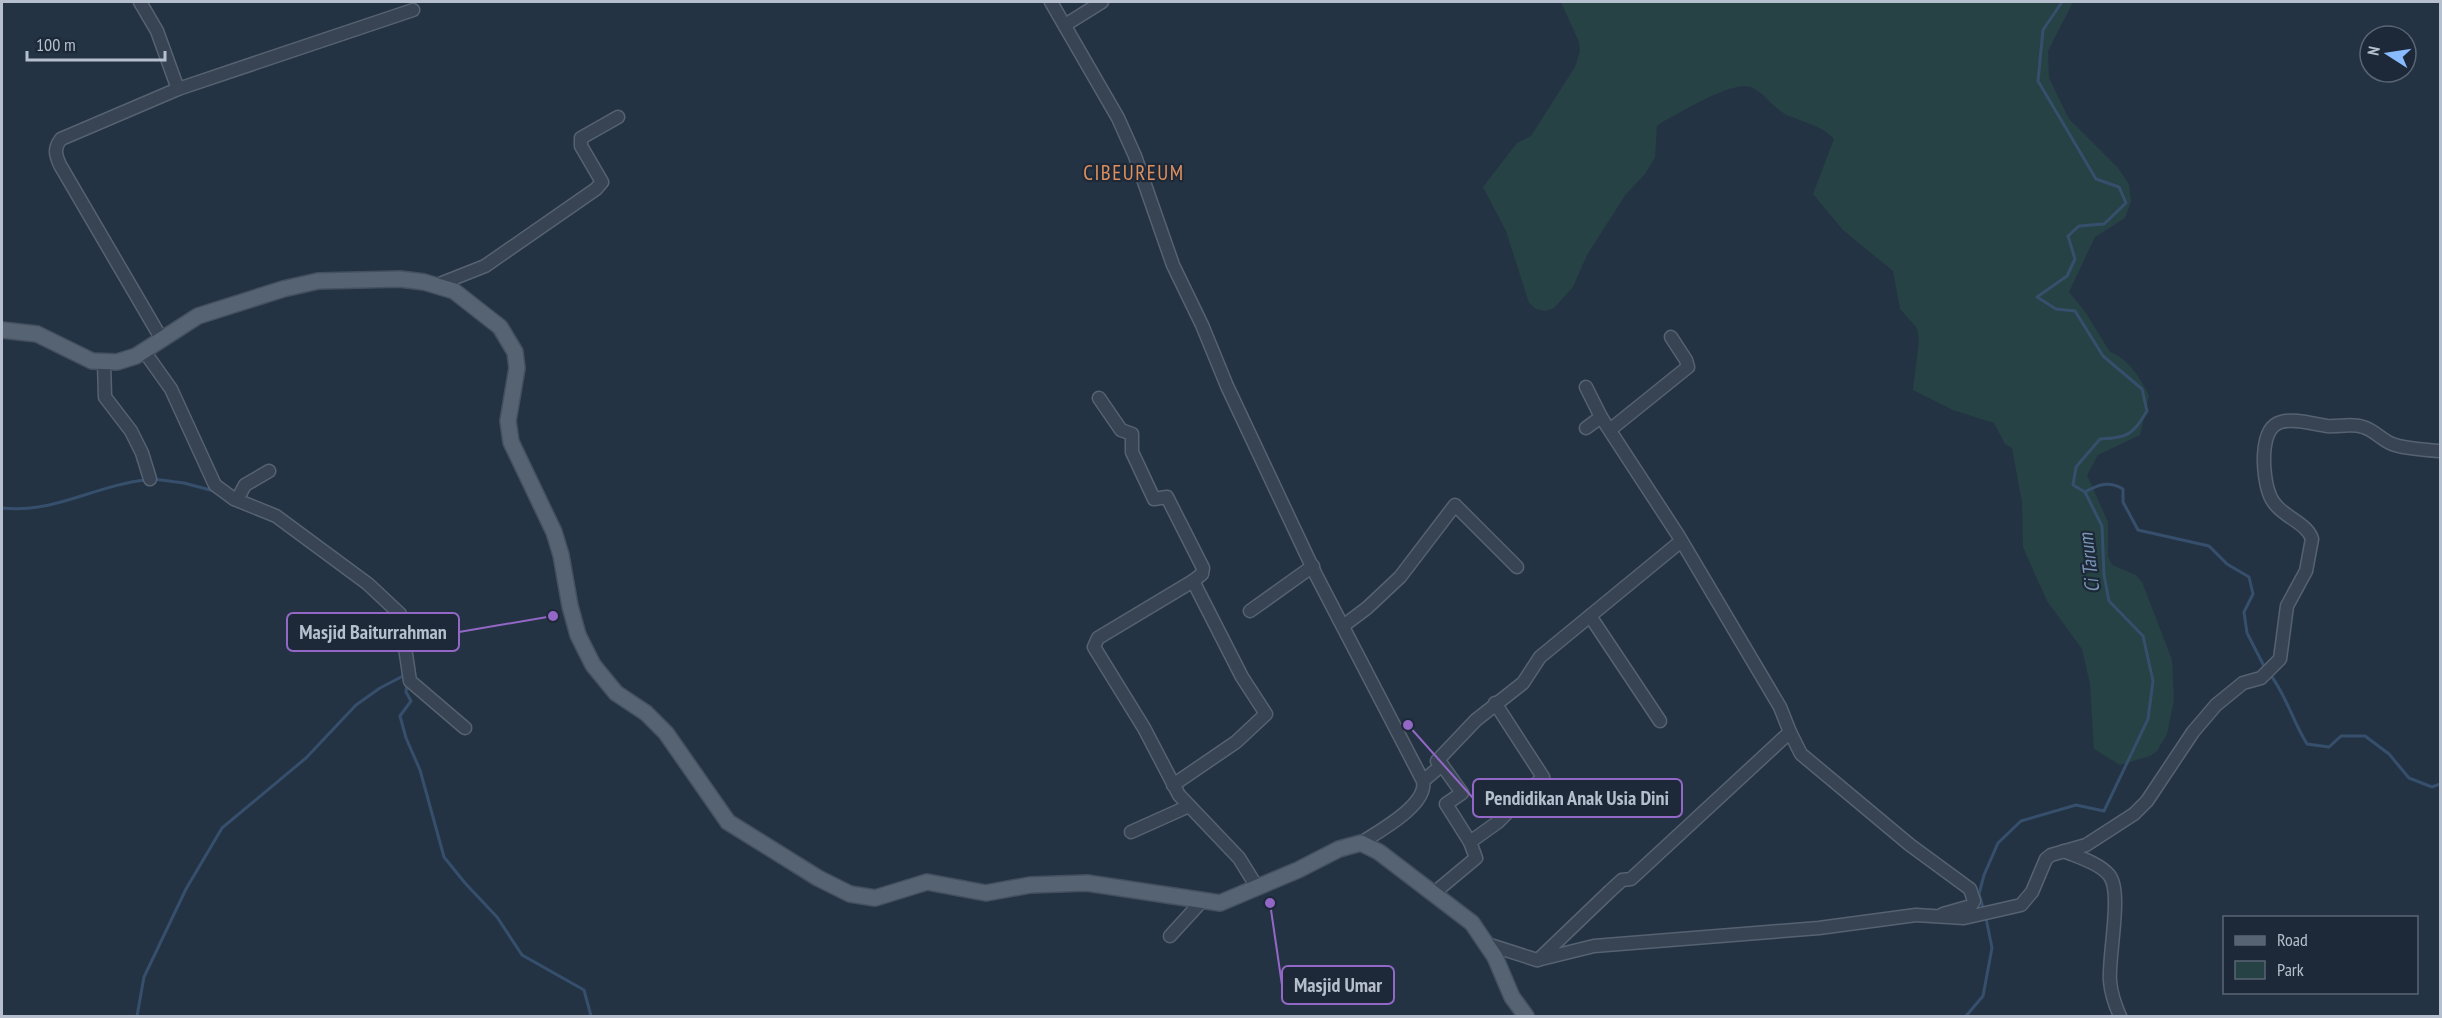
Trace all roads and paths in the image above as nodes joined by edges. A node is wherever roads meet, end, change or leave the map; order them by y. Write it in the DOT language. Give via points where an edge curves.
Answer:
graph roads {
  1 [pos="140,2"];
  2 [pos="1051,2"];
  3 [pos="1102,2"];
  4 [pos="413,10"];
  5 [pos="1065,25"];
  6 [pos="178,89"];
  7 [pos="618,117"];
  8 [pos="437,285"];
  9 [pos="2,330"];
  10 [pos="1671,337"];
  11 [pos="161,338"];
  12 [pos="144,351"];
  13 [pos="104,362"];
  14 [pos="1586,387"];
  15 [pos="1099,398"];
  16 [pos="1601,417"];
  17 [pos="1586,428"];
  18 [pos="1611,429"];
  19 [pos="2440,451"];
  20 [pos="269,471"];
  21 [pos="150,479"];
  22 [pos="234,499"];
  23 [pos="1680,542"];
  24 [pos="1313,566"];
  25 [pos="1517,567"];
  26 [pos="1193,581"];
  27 [pos="1250,611"];
  28 [pos="1590,616"];
  29 [pos="1343,626"];
  30 [pos="1495,703"];
  31 [pos="1660,722"];
  32 [pos="465,728"];
  33 [pos="1790,732"];
  34 [pos="1442,765"];
  35 [pos="1423,781"];
  36 [pos="1173,785"];
  37 [pos="1189,806"];
  38 [pos="1131,832"];
  39 [pos="1470,842"];
  40 [pos="1361,843"];
  41 [pos="2064,851"];
  42 [pos="1257,887"];
  43 [pos="1434,893"];
  44 [pos="1202,901"];
  45 [pos="1936,916"];
  46 [pos="1170,936"];
  47 [pos="1487,944"];
  48 [pos="1538,960"];
  49 [pos="1526,1017"];
  50 [pos="2120,1017"];
  1 -- 6 [label="street" via="157,31"];
  2 -- 5 [label="street"];
  3 -- 5 [label="street"];
  4 -- 6 [label="street" via="250,68"];
  5 -- 24 [label="street" via="1118,118 1173,265"];
  6 -- 11 [label="street" via="61,139 56,149 60,165"];
  7 -- 8 [label="street" via="581,138 581,146 602,182 596,189 485,266"];
  8 -- 11 [label="main road" via="400,279 318,280 198,316"];
  8 -- 44 [label="main road" via="476,306 500,327 513,346 517,368 508,421 511,442 554,532 570,606 589,658 616,693 646,713 666,733 728,822 818,878 860,897 875,897 927,882 986,893 1030,885 1087,883"];
  9 -- 13 [label="main road" via="37,334"];
  10 -- 18 [label="street" via="1688,368"];
  11 -- 12 [label="main road"];
  12 -- 13 [label="main road" via="117,362"];
  12 -- 22 [label="street" via="171,389 214,485"];
  13 -- 21 [label="street" via="105,397 131,431"];
  14 -- 16 [label="street"];
  15 -- 26 [label="street" via="1121,430 1132,434 1131,450 1155,499 1167,497 1203,568"];
  16 -- 17 [label="street"];
  16 -- 18 [label="street"];
  18 -- 23 [label="street"];
  19 -- 41 [label="street" via="2397,446 2372,430 2355,425 2276,425 2265,445 2266,484 2275,505 2312,537 2301,579 2287,606 2282,655 2261,678 2243,683 2216,705 2134,814 2086,845"];
  20 -- 22 [label="street" via="245,485"];
  22 -- 32 [label="street" via="276,516 368,584 400,614 410,681"];
  23 -- 28 [label="street"];
  23 -- 33 [label="street" via="1780,707"];
  24 -- 27 [label="street"];
  24 -- 29 [label="street"];
  25 -- 29 [label="street" via="1455,505 1400,577"];
  26 -- 36 [label="street" via="1242,677 1266,714 1236,742"];
  26 -- 36 [label="street" via="1094,643"];
  28 -- 30 [label="street" via="1540,657 1523,683"];
  28 -- 31 [label="street"];
  29 -- 35 [label="street"];
  30 -- 34 [label="street" via="1438,757"];
  30 -- 39 [label="street" via="1543,777 1498,822"];
  33 -- 45 [label="street" via="1802,753 1831,779 1970,889 1974,901 1971,906"];
  33 -- 48 [label="street"];
  34 -- 35 [label="street"];
  34 -- 39 [label="street" via="1462,793 1446,804"];
  35 -- 40 [label="street" via="1424,792 1414,805"];
  36 -- 37 [label="street"];
  37 -- 38 [label="street"];
  37 -- 42 [label="street" via="1239,858"];
  39 -- 43 [label="street" via="1476,858"];
  40 -- 42 [label="main road" via="1339,849"];
  40 -- 43 [label="main road"];
  41 -- 45 [label="street" via="2046,860 2032,892 2021,905 1964,918"];
  41 -- 50 [label="street" via="2109,874 2113,882 2116,904 2110,982"];
  42 -- 44 [label="main road" via="1220,903"];
  43 -- 47 [label="main road" via="1467,919"];
  44 -- 46 [label="street"];
  45 -- 48 [label="street" via="1594,946"];
  47 -- 48 [label="street"];
  47 -- 49 [label="main road"];
}
